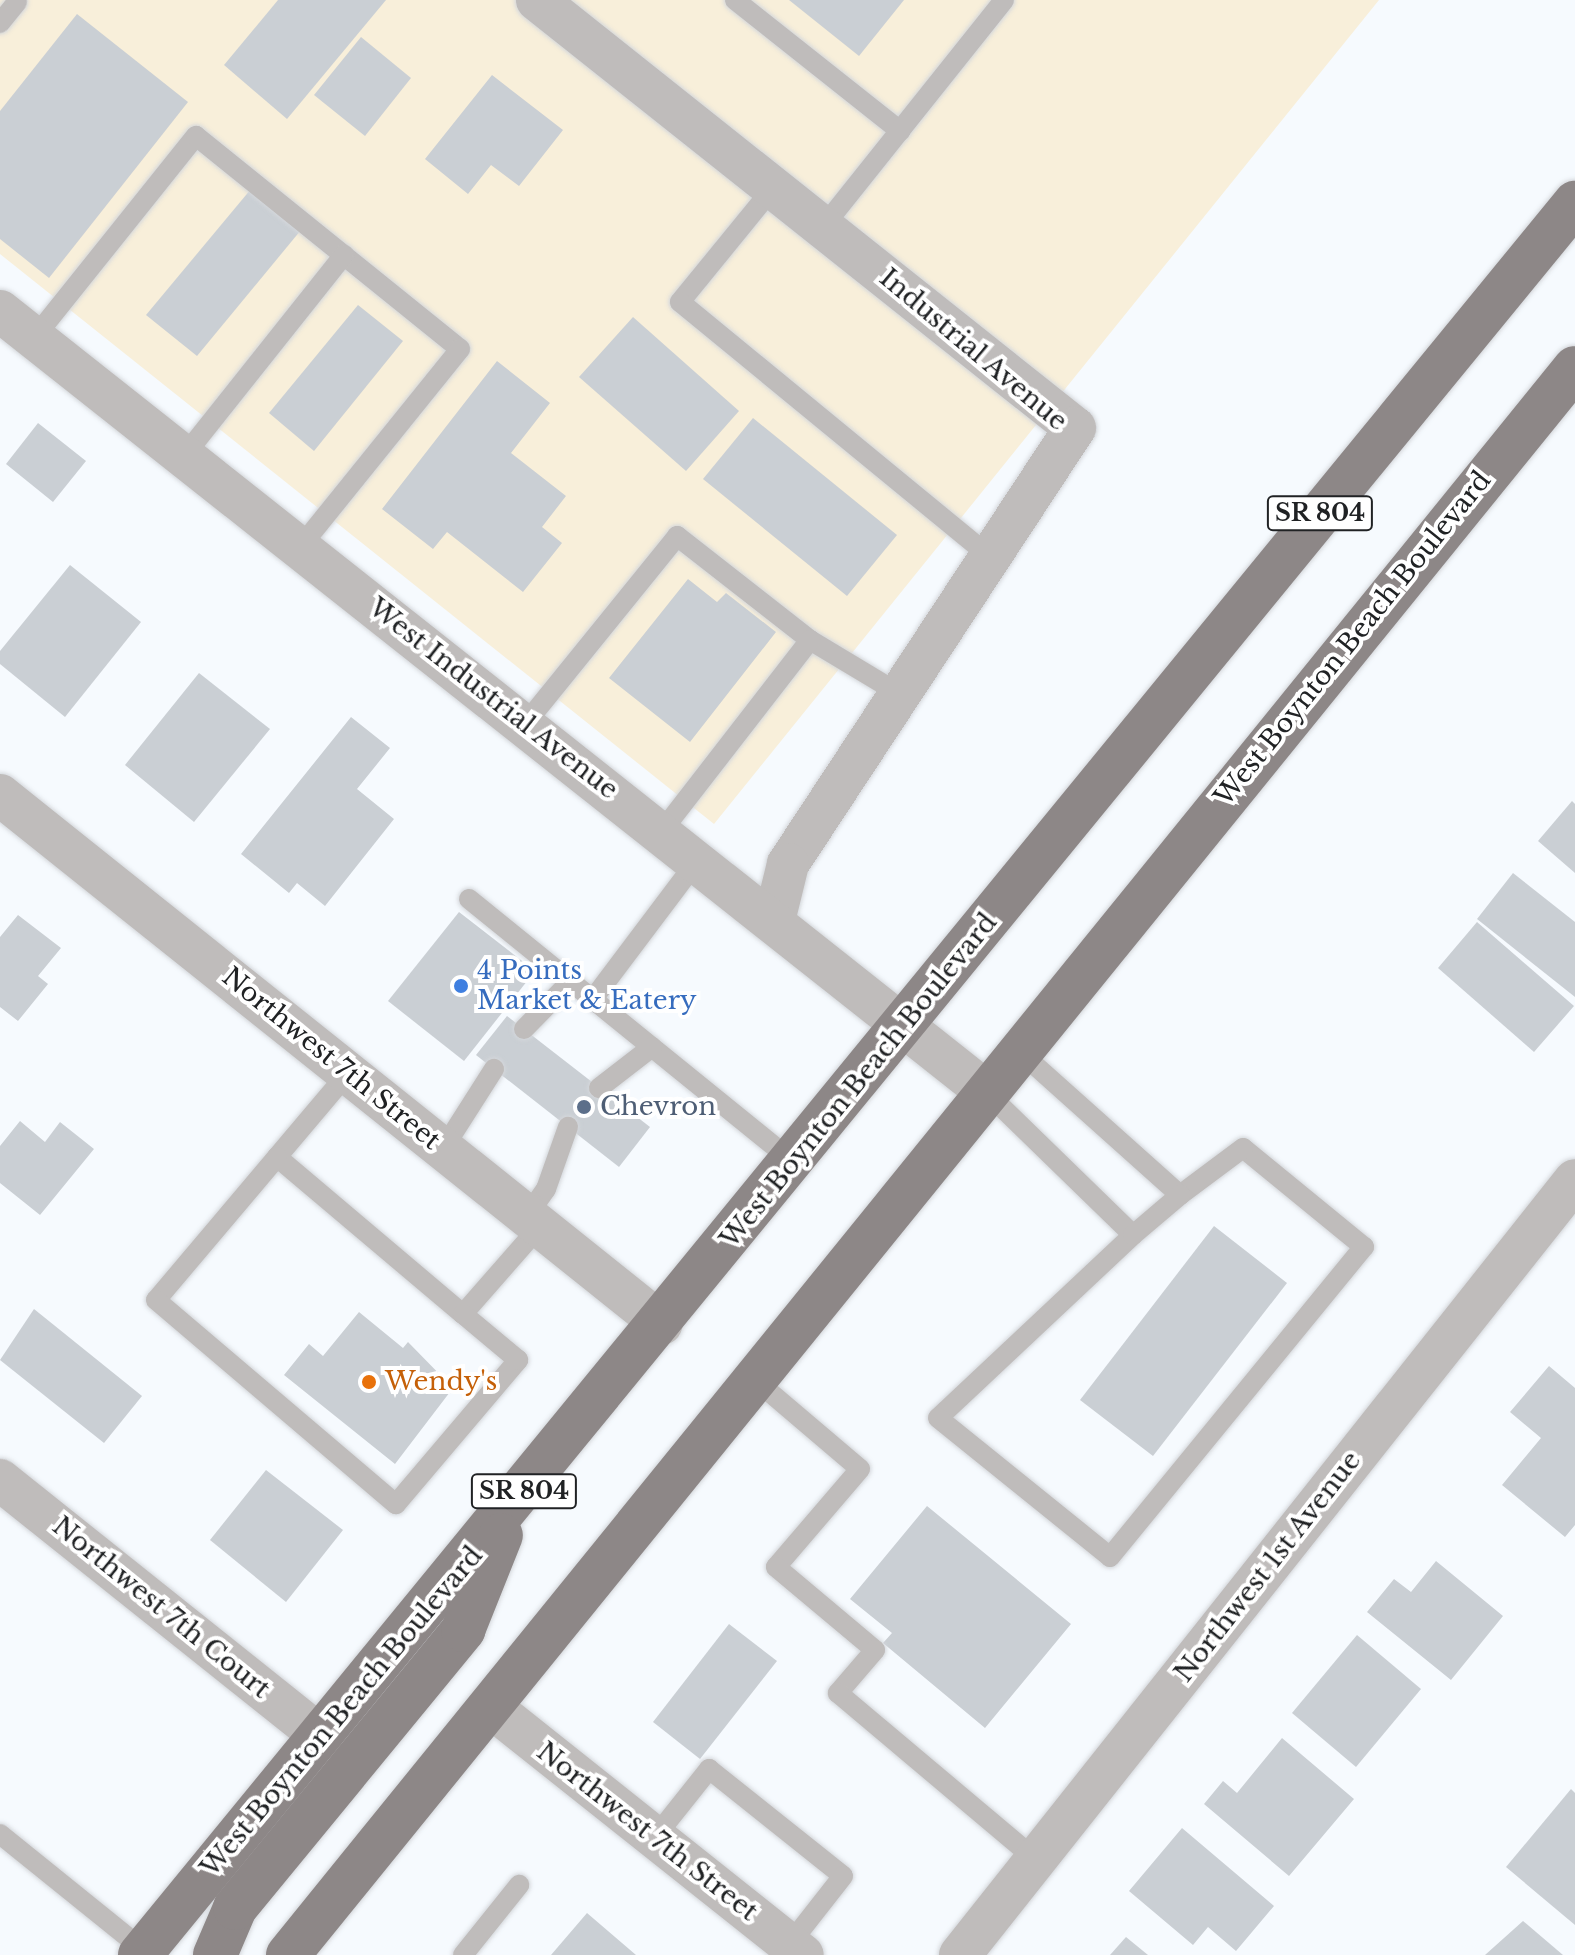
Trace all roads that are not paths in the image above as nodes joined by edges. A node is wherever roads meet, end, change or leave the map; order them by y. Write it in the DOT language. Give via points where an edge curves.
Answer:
graph roads {
  1 [pos="537,0"];
  2 [pos="735,0"];
  3 [pos="1004,0"];
  4 [pos="17,2"];
  5 [pos="0,23"];
  6 [pos="900,131"];
  7 [pos="773,188"];
  8 [pos="1575,203"];
  9 [pos="823,227"];
  10 [pos="344,255"];
  11 [pos="0,311"];
  12 [pos="34,338"];
  13 [pos="1575,368"];
  14 [pos="184,456"];
  15 [pos="300,547"];
  16 [pos="990,557"];
  17 [pos="810,640"];
  18 [pos="900,694"];
  19 [pos="525,724"];
  20 [pos="0,795"];
  21 [pos="661,832"];
  22 [pos="697,861"];
  23 [pos="469,899"];
  24 [pos="774,921"];
  25 [pos="571,981"];
  26 [pos="593,999"];
  27 [pos="905,1025"];
  28 [pos="524,1029"];
  29 [pos="652,1047"];
  30 [pos="1016,1048"];
  31 [pos="494,1069"];
  32 [pos="348,1073"];
  33 [pos="599,1088"];
  34 [pos="983,1089"];
  35 [pos="568,1127"];
  36 [pos="443,1149"];
  37 [pos="277,1157"];
  38 [pos="793,1161"];
  39 [pos="1575,1180"];
  40 [pos="1180,1195"];
  41 [pos="534,1221"];
  42 [pos="1133,1235"];
  43 [pos="463,1314"];
  44 [pos="662,1324"];
  45 [pos="753,1378"];
  46 [pos="0,1480"];
  47 [pos="509,1510"];
  48 [pos="492,1708"];
  49 [pos="322,1737"];
  50 [pos="0,1834"];
  51 [pos="655,1837"];
  52 [pos="1036,1860"];
  53 [pos="519,1885"];
  54 [pos="791,1951"];
  55 [pos="142,1953"];
  56 [pos="215,1955"];
  57 [pos="288,1955"];
  58 [pos="463,1955"];
  59 [pos="960,1955"];
  1 -- 7 [label="street, Industrial Avenue"];
  2 -- 6 [label="lane"];
  3 -- 6 [label="lane"];
  4 -- 5 [label="lane"];
  6 -- 9 [label="lane"];
  7 -- 9 [label="street, Industrial Avenue"];
  7 -- 16 [label="lane" via="680,302"];
  8 -- 27 [label="main road, West Boynton Beach Boulevard / SR 804"];
  9 -- 16 [label="street, Industrial Avenue" via="1075,428"];
  10 -- 12 [label="lane" via="196,136"];
  10 -- 14 [label="lane"];
  10 -- 15 [label="lane" via="460,349"];
  11 -- 12 [label="street, West Industrial Avenue"];
  12 -- 14 [label="street, West Industrial Avenue"];
  13 -- 30 [label="main road, West Boynton Beach Boulevard"];
  14 -- 15 [label="street, West Industrial Avenue"];
  15 -- 19 [label="street, West Industrial Avenue"];
  16 -- 18 [label="street, Industrial Avenue"];
  17 -- 18 [label="lane"];
  17 -- 19 [label="lane" via="677,536"];
  17 -- 21 [label="lane"];
  18 -- 24 [label="street, Industrial Avenue" via="788,864"];
  19 -- 21 [label="street, West Industrial Avenue"];
  20 -- 32 [label="street, Northwest 7th Street"];
  21 -- 22 [label="street, West Industrial Avenue"];
  22 -- 24 [label="street, West Industrial Avenue"];
  22 -- 26 [label="lane"];
  23 -- 25 [label="lane"];
  24 -- 27 [label="street, West Industrial Avenue"];
  25 -- 26 [label="lane"];
  25 -- 28 [label="lane"];
  26 -- 29 [label="lane"];
  27 -- 34 [label="street, West Industrial Avenue"];
  27 -- 38 [label="main road, West Boynton Beach Boulevard / SR 804"];
  29 -- 33 [label="lane"];
  29 -- 38 [label="lane"];
  30 -- 34 [label="main road, West Boynton Beach Boulevard"];
  30 -- 40 [label="lane"];
  31 -- 36 [label="lane"];
  32 -- 36 [label="street, Northwest 7th Street"];
  32 -- 37 [label="lane"];
  34 -- 42 [label="lane"];
  34 -- 45 [label="main road, West Boynton Beach Boulevard"];
  35 -- 41 [label="lane"];
  36 -- 41 [label="street, Northwest 7th Street"];
  37 -- 43 [label="lane"];
  37 -- 43 [label="lane" via="156,1300 396,1504 518,1360"];
  38 -- 44 [label="main road, West Boynton Beach Boulevard / SR 804"];
  39 -- 52 [label="street, Northwest 1st Avenue"];
  40 -- 42 [label="lane"];
  40 -- 42 [label="lane" via="1243,1148 1364,1247 1110,1557 938,1418"];
  41 -- 43 [label="lane"];
  41 -- 44 [label="street, Northwest 7th Street"];
  44 -- 47 [label="main road, West Boynton Beach Boulevard / SR 804"];
  45 -- 48 [label="main road, West Boynton Beach Boulevard"];
  45 -- 52 [label="lane" via="860,1469 776,1567 875,1650 838,1693"];
  46 -- 49 [label="street, Northwest 7th Court"];
  47 -- 49 [label="main road, West Boynton Beach Boulevard / SR 804"];
  47 -- 56 [label="main road" via="463,1630 235,1908"];
  48 -- 51 [label="street, Northwest 7th Street"];
  48 -- 57 [label="main road, West Boynton Beach Boulevard"];
  49 -- 55 [label="main road, West Boynton Beach Boulevard / SR 804"];
  50 -- 55 [label="lane"];
  51 -- 54 [label="street, Northwest 7th Street"];
  51 -- 54 [label="lane" via="709,1769 843,1876"];
  52 -- 59 [label="street, Northwest 1st Avenue"];
  53 -- 58 [label="lane"];
}
